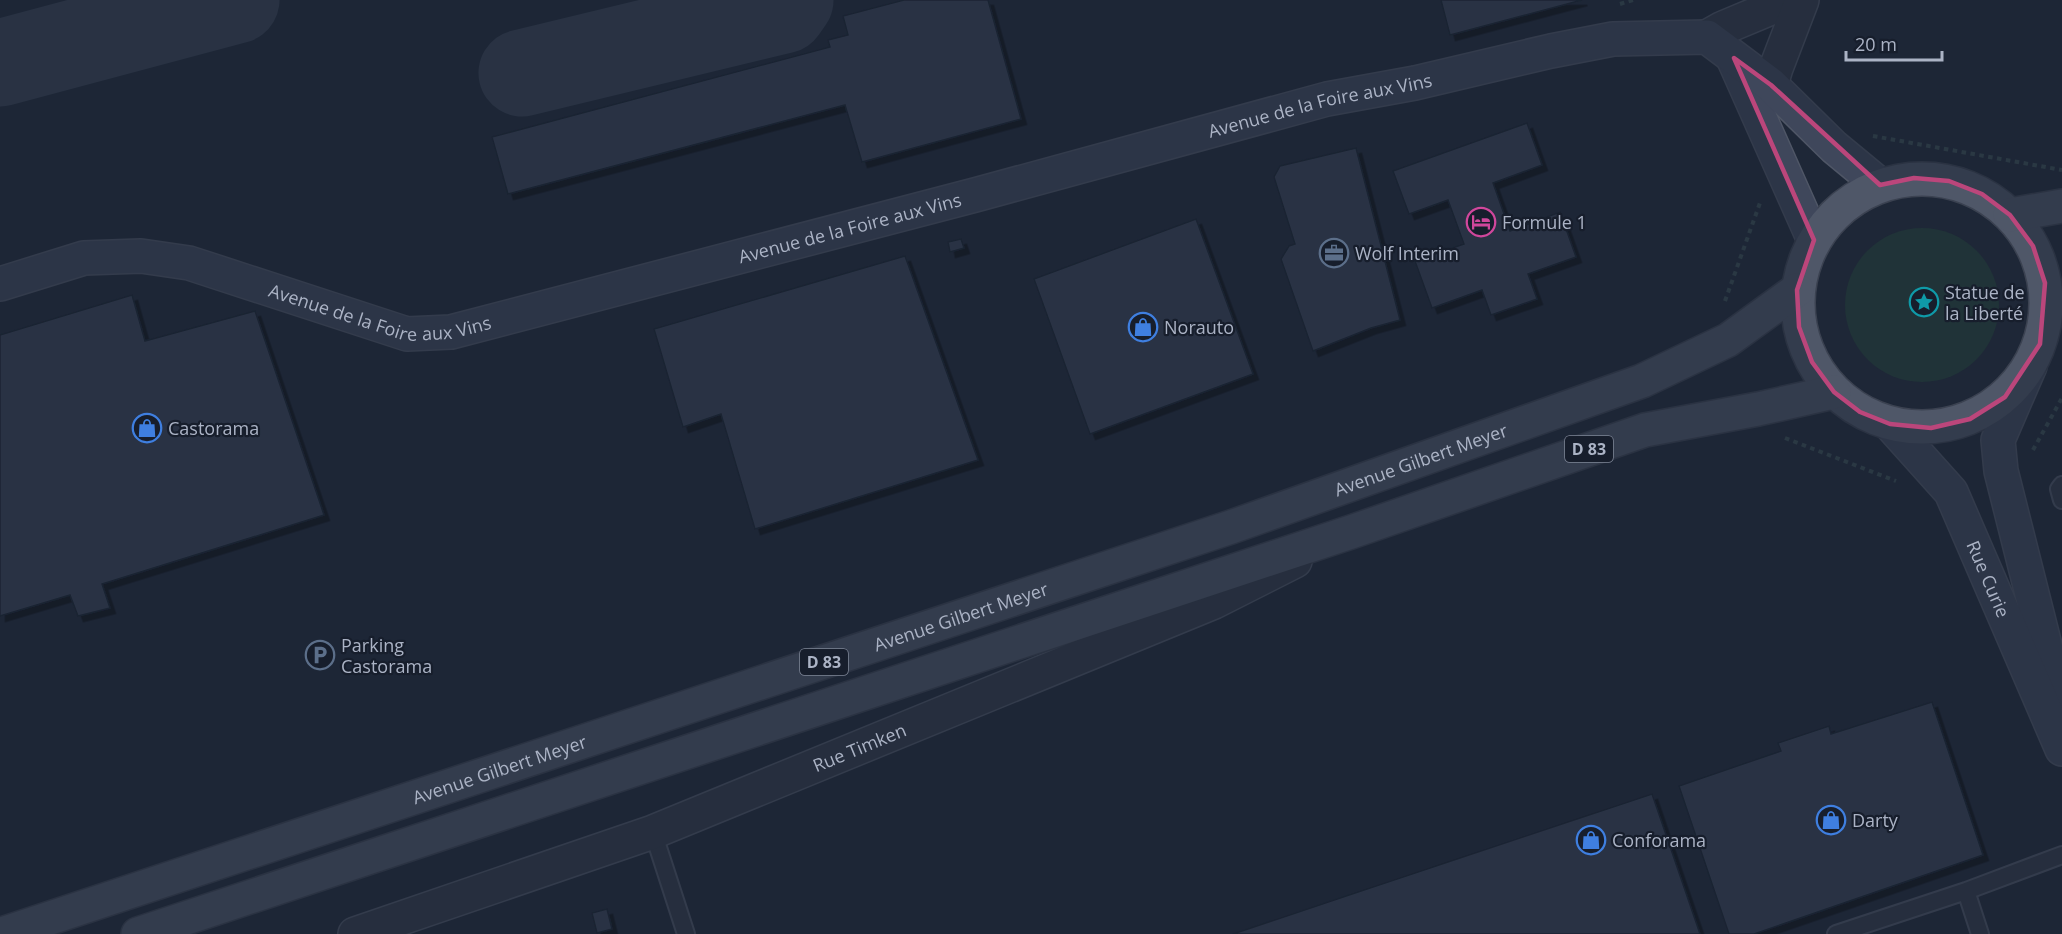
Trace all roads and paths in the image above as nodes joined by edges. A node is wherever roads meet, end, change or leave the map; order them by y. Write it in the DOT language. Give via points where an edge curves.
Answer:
graph roads {
  1 [pos="1790,0"];
  2 [pos="1802,0"];
  3 [pos="1707,37"];
  4 [pos="1734,58"];
  5 [pos="1771,85"];
  6 [pos="1834,147"];
  7 [pos="2062,170"];
  8 [pos="1880,185"];
  9 [pos="2062,206"];
  10 [pos="2010,215"];
  11 [pos="1814,240"];
  12 [pos="0,284"];
  13 [pos="1797,290"];
  14 [pos="2054,312"];
  15 [pos="2030,366"];
  16 [pos="1834,392"];
  17 [pos="1890,424"];
  18 [pos="2062,485"];
  19 [pos="2062,500"];
  20 [pos="1352,532"];
  21 [pos="2062,714"];
  22 [pos="2062,749"];
  23 [pos="653,832"];
  24 [pos="2062,855"];
  25 [pos="1966,891"];
  26 [pos="2,934"];
  27 [pos="138,934"];
  28 [pos="355,934"];
  29 [pos="686,934"];
  30 [pos="1836,934"];
  31 [pos="1980,934"];
  1 -- 3 [label="street, Avenue de la Foire aux Vins"];
  2 -- 5 [label="street"];
  3 -- 4 [label="street"];
  3 -- 12 [label="street, Avenue de la Foire aux Vins" via="1613,39 1415,84 1327,99 451,332 406,334 189,262 141,256 84,258"];
  4 -- 5 [label="street"];
  4 -- 11 [label="street"];
  5 -- 6 [label="street"];
  6 -- 7 [label="path" via="1856,133"];
  6 -- 8 [label="street"];
  8 -- 10 [label="main road" via="1914,178 1949,182 1982,194"];
  8 -- 11 [label="main road" via="1854,198 1831,217"];
  9 -- 10 [label="main road"];
  10 -- 14 [label="main road" via="2033,246"];
  11 -- 13 [label="main road"];
  13 -- 16 [label="main road" via="1799,327 1812,362"];
  13 -- 26 [label="main road, Avenue Gilbert Meyer / D 83" via="1728,340 1631,385 1231,527"];
  14 -- 15 [label="main road"];
  15 -- 17 [label="main road" via="2004,397 1970,419 1931,428"];
  15 -- 21 [label="street, Rue Curie" via="1998,440 2001,471"];
  16 -- 17 [label="main road" via="1860,412"];
  16 -- 20 [label="main road, D 83" via="1645,430"];
  17 -- 22 [label="street, Rue Curie" via="1951,492"];
  18 -- 19 [label="lane"];
  20 -- 23 [label="street, Rue Timken" via="1214,602"];
  20 -- 27 [label="main road, D 83"];
  23 -- 28 [label="street, Rue Timken"];
  23 -- 29 [label="lane"];
  24 -- 25 [label="lane"];
  25 -- 30 [label="lane"];
  25 -- 31 [label="lane"];
}
